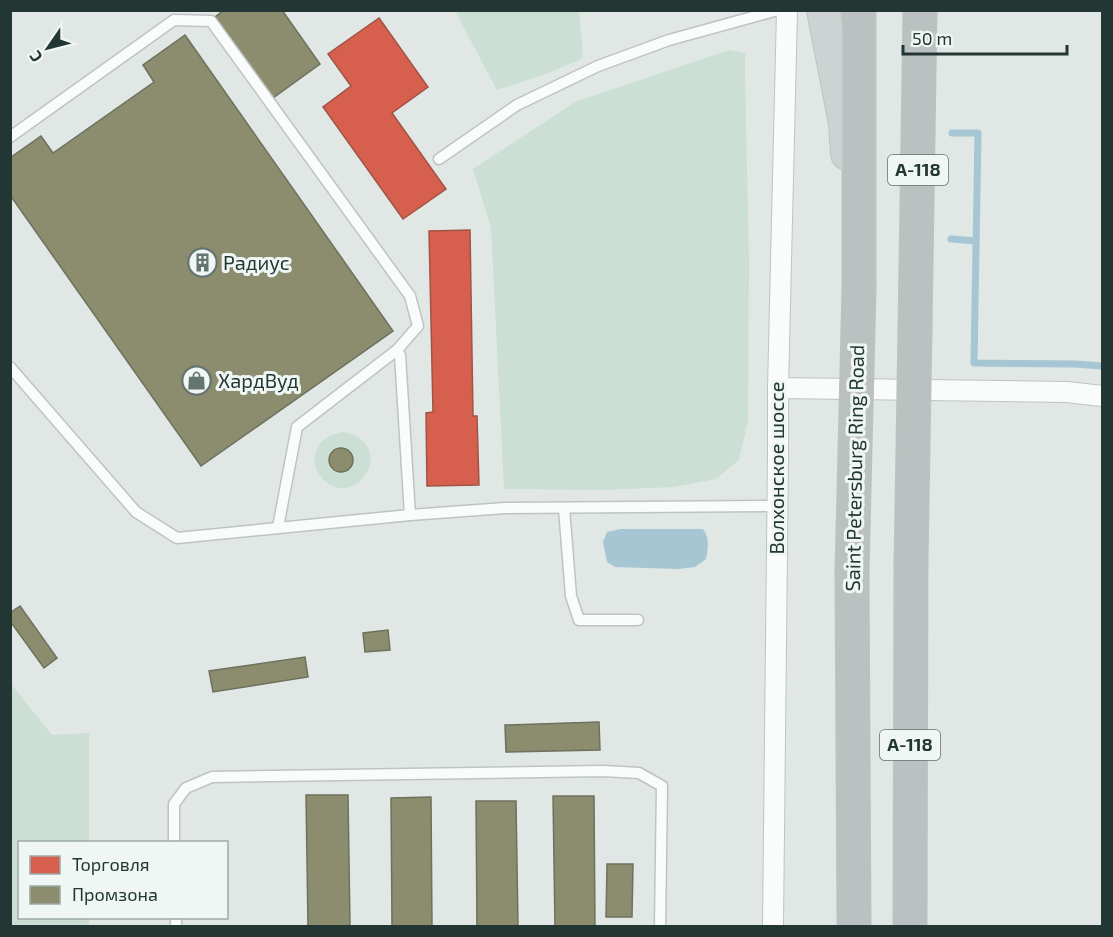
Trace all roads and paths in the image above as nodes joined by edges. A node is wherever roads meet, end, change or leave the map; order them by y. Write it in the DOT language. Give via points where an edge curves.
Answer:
graph roads {
  1 [pos="778,10"];
  2 [pos="787,10"];
  3 [pos="823,10"];
  4 [pos="859,10"];
  5 [pos="920,10"];
  6 [pos="10,137"];
  7 [pos="439,159"];
  8 [pos="859,288"];
  9 [pos="397,350"];
  10 [pos="10,367"];
  11 [pos="778,388"];
  12 [pos="1102,396"];
  13 [pos="778,506"];
  14 [pos="564,508"];
  15 [pos="410,515"];
  16 [pos="278,527"];
  17 [pos="638,620"];
  18 [pos="174,841"];
  19 [pos="660,927"];
  20 [pos="773,927"];
  21 [pos="854,927"];
  22 [pos="910,927"];
  1 -- 7 [label="lane" via="669,40 598,66 517,105"];
  2 -- 11 [label="street, Волхонское шоссе"];
  3 -- 8 [label="main road" via="845,123"];
  4 -- 8 [label="highway, Saint Petersburg Ring Road / А-118"];
  5 -- 22 [label="highway, А-118, bridge"];
  6 -- 9 [label="lane" via="174,20 210,21 410,296 418,326"];
  8 -- 21 [label="highway, Saint Petersburg Ring Road / А-118, bridge" via="852,573"];
  9 -- 15 [label="lane"];
  9 -- 16 [label="lane" via="297,427"];
  10 -- 16 [label="lane" via="136,512 177,538"];
  11 -- 12 [label="street" via="1067,392"];
  11 -- 13 [label="street, Волхонское шоссе"];
  13 -- 14 [label="lane"];
  13 -- 20 [label="street, Волхонское шоссе"];
  14 -- 15 [label="lane"];
  14 -- 17 [label="lane" via="571,596 579,620"];
  15 -- 16 [label="lane"];
  18 -- 19 [label="lane" via="174,804 186,788 212,777 639,773 662,786"];
}
